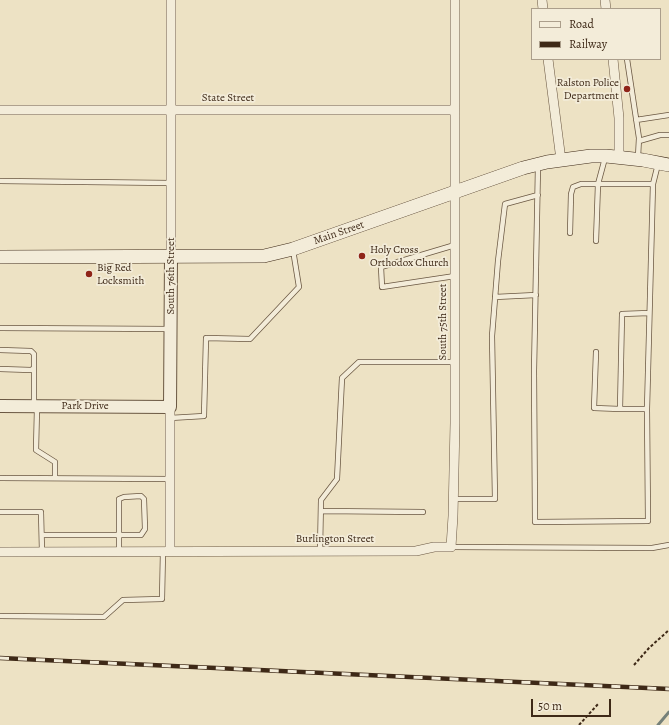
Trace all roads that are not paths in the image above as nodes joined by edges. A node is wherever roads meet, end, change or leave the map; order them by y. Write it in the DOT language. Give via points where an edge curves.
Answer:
graph roads {
  1 [pos="171,0"];
  2 [pos="455,0"];
  3 [pos="548,60"];
  4 [pos="613,60"];
  5 [pos="628,60"];
  6 [pos="0,110"];
  7 [pos="171,110"];
  8 [pos="455,110"];
  9 [pos="669,115"];
  10 [pos="636,120"];
  11 [pos="669,135"];
  12 [pos="639,142"];
  13 [pos="612,156"];
  14 [pos="638,159"];
  15 [pos="561,160"];
  16 [pos="538,164"];
  17 [pos="664,164"];
  18 [pos="0,181"];
  19 [pos="171,183"];
  20 [pos="598,184"];
  21 [pos="653,184"];
  22 [pos="455,192"];
  23 [pos="538,195"];
  24 [pos="570,233"];
  25 [pos="596,241"];
  26 [pos="455,245"];
  27 [pos="293,249"];
  28 [pos="0,257"];
  29 [pos="171,257"];
  30 [pos="455,276"];
  31 [pos="536,295"];
  32 [pos="495,297"];
  33 [pos="649,313"];
  34 [pos="0,328"];
  35 [pos="171,329"];
  36 [pos="0,350"];
  37 [pos="596,352"];
  38 [pos="455,362"];
  39 [pos="34,368"];
  40 [pos="0,369"];
  41 [pos="0,406"];
  42 [pos="35,406"];
  43 [pos="620,409"];
  44 [pos="647,409"];
  45 [pos="170,412"];
  46 [pos="0,478"];
  47 [pos="55,478"];
  48 [pos="170,479"];
  49 [pos="453,499"];
  50 [pos="321,511"];
  51 [pos="0,512"];
  52 [pos="423,512"];
  53 [pos="42,535"];
  54 [pos="119,535"];
  55 [pos="669,545"];
  56 [pos="451,547"];
  57 [pos="167,551"];
  58 [pos="320,551"];
  59 [pos="0,552"];
  60 [pos="42,552"];
  61 [pos="119,552"];
  62 [pos="0,616"];
  1 -- 7 [label="street, South 76th Street"];
  2 -- 8 [label="street, South 75th Street"];
  3 -- 15 [label="street"];
  4 -- 13 [label="street" via="619,118"];
  5 -- 10 [label="lane"];
  6 -- 7 [label="street, State Street"];
  7 -- 8 [label="street, State Street"];
  7 -- 19 [label="street, South 76th Street"];
  8 -- 22 [label="street, South 75th Street"];
  9 -- 10 [label="lane"];
  10 -- 12 [label="lane"];
  11 -- 12 [label="lane" via="660,135"];
  12 -- 14 [label="lane"];
  13 -- 14 [label="main road, Main Street"];
  13 -- 15 [label="main road, Main Street"];
  13 -- 20 [label="lane"];
  14 -- 17 [label="main road, Main Street"];
  15 -- 16 [label="main road, Main Street"];
  16 -- 22 [label="main road, Main Street"];
  16 -- 23 [label="lane"];
  17 -- 21 [label="lane"];
  18 -- 19 [label="lane"];
  19 -- 29 [label="street, South 76th Street"];
  20 -- 21 [label="lane"];
  20 -- 24 [label="lane" via="581,184 573,187"];
  20 -- 25 [label="lane"];
  21 -- 33 [label="lane"];
  22 -- 26 [label="street, South 75th Street"];
  22 -- 27 [label="main road, Main Street"];
  23 -- 31 [label="lane"];
  23 -- 32 [label="lane" via="505,204"];
  26 -- 30 [label="street, South 75th Street"];
  26 -- 30 [label="lane" via="381,267 382,287"];
  27 -- 29 [label="main road, Main Street" via="258,256"];
  27 -- 45 [label="lane" via="299,287 250,338 206,338 204,416"];
  28 -- 29 [label="main road, Main Street"];
  29 -- 35 [label="street, South 76th Street"];
  30 -- 38 [label="street, South 75th Street"];
  31 -- 32 [label="lane"];
  31 -- 44 [label="lane" via="535,522 648,521"];
  32 -- 49 [label="lane" via="492,336 495,499"];
  33 -- 43 [label="lane" via="622,314"];
  33 -- 44 [label="lane"];
  34 -- 35 [label="lane"];
  35 -- 45 [label="street, South 76th Street"];
  36 -- 39 [label="lane" via="32,350"];
  37 -- 43 [label="lane" via="594,408"];
  38 -- 49 [label="street, South 75th Street"];
  38 -- 50 [label="lane" via="359,362 342,378 337,479 321,500"];
  39 -- 40 [label="lane"];
  39 -- 42 [label="lane"];
  41 -- 42 [label="street, Park Drive"];
  42 -- 45 [label="street, Park Drive"];
  42 -- 47 [label="lane" via="36,450 55,462"];
  43 -- 44 [label="lane"];
  45 -- 48 [label="street, South 76th Street"];
  46 -- 47 [label="lane"];
  47 -- 48 [label="lane"];
  48 -- 57 [label="street, South 76th Street"];
  49 -- 56 [label="street, South 75th Street"];
  50 -- 52 [label="lane"];
  50 -- 58 [label="lane"];
  51 -- 53 [label="lane" via="41,512"];
  53 -- 54 [label="lane"];
  53 -- 60 [label="lane"];
  54 -- 54 [label="lane" via="119,499 141,496 144,499 145,529 141,535"];
  54 -- 61 [label="lane"];
  55 -- 56 [label="lane, Burlington Street" via="652,548"];
  56 -- 58 [label="street, Burlington Street" via="416,551"];
  57 -- 58 [label="street, Burlington Street"];
  57 -- 61 [label="street, Burlington Street"];
  57 -- 62 [label="lane" via="162,599 123,600 104,617"];
  59 -- 60 [label="street, Burlington Street"];
  60 -- 61 [label="street, Burlington Street"];
}
